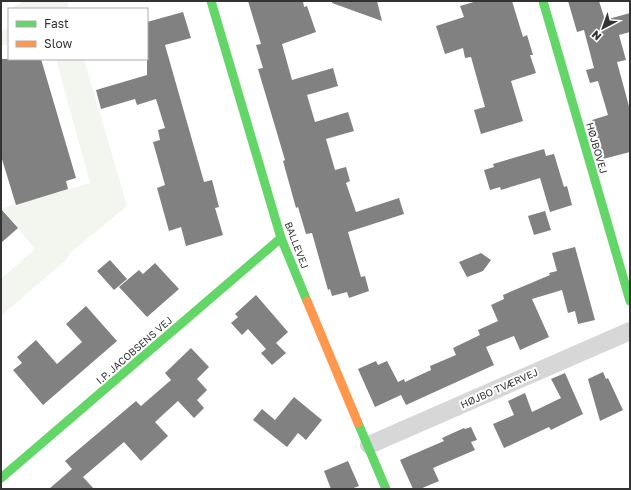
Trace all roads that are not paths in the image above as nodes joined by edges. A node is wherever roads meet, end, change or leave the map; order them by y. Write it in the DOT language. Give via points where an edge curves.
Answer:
graph roads {
  1 [pos="211,1"];
  2 [pos="543,1"];
  3 [pos="281,238"];
  4 [pos="630,301"];
  5 [pos="630,331"];
  6 [pos="369,446"];
  7 [pos="1,478"];
  8 [pos="386,489"];
  1 -- 3 [label="street, BALLEVEJ"];
  2 -- 4 [label="street, HØJBOVEJ"];
  3 -- 6 [label="street, BALLEVEJ"];
  3 -- 7 [label="street, I.P. JACOBSENS VEJ"];
  5 -- 6 [label="street, HØJBO TVÆRVEJ"];
  6 -- 8 [label="street, BALLEVEJ"];
}
